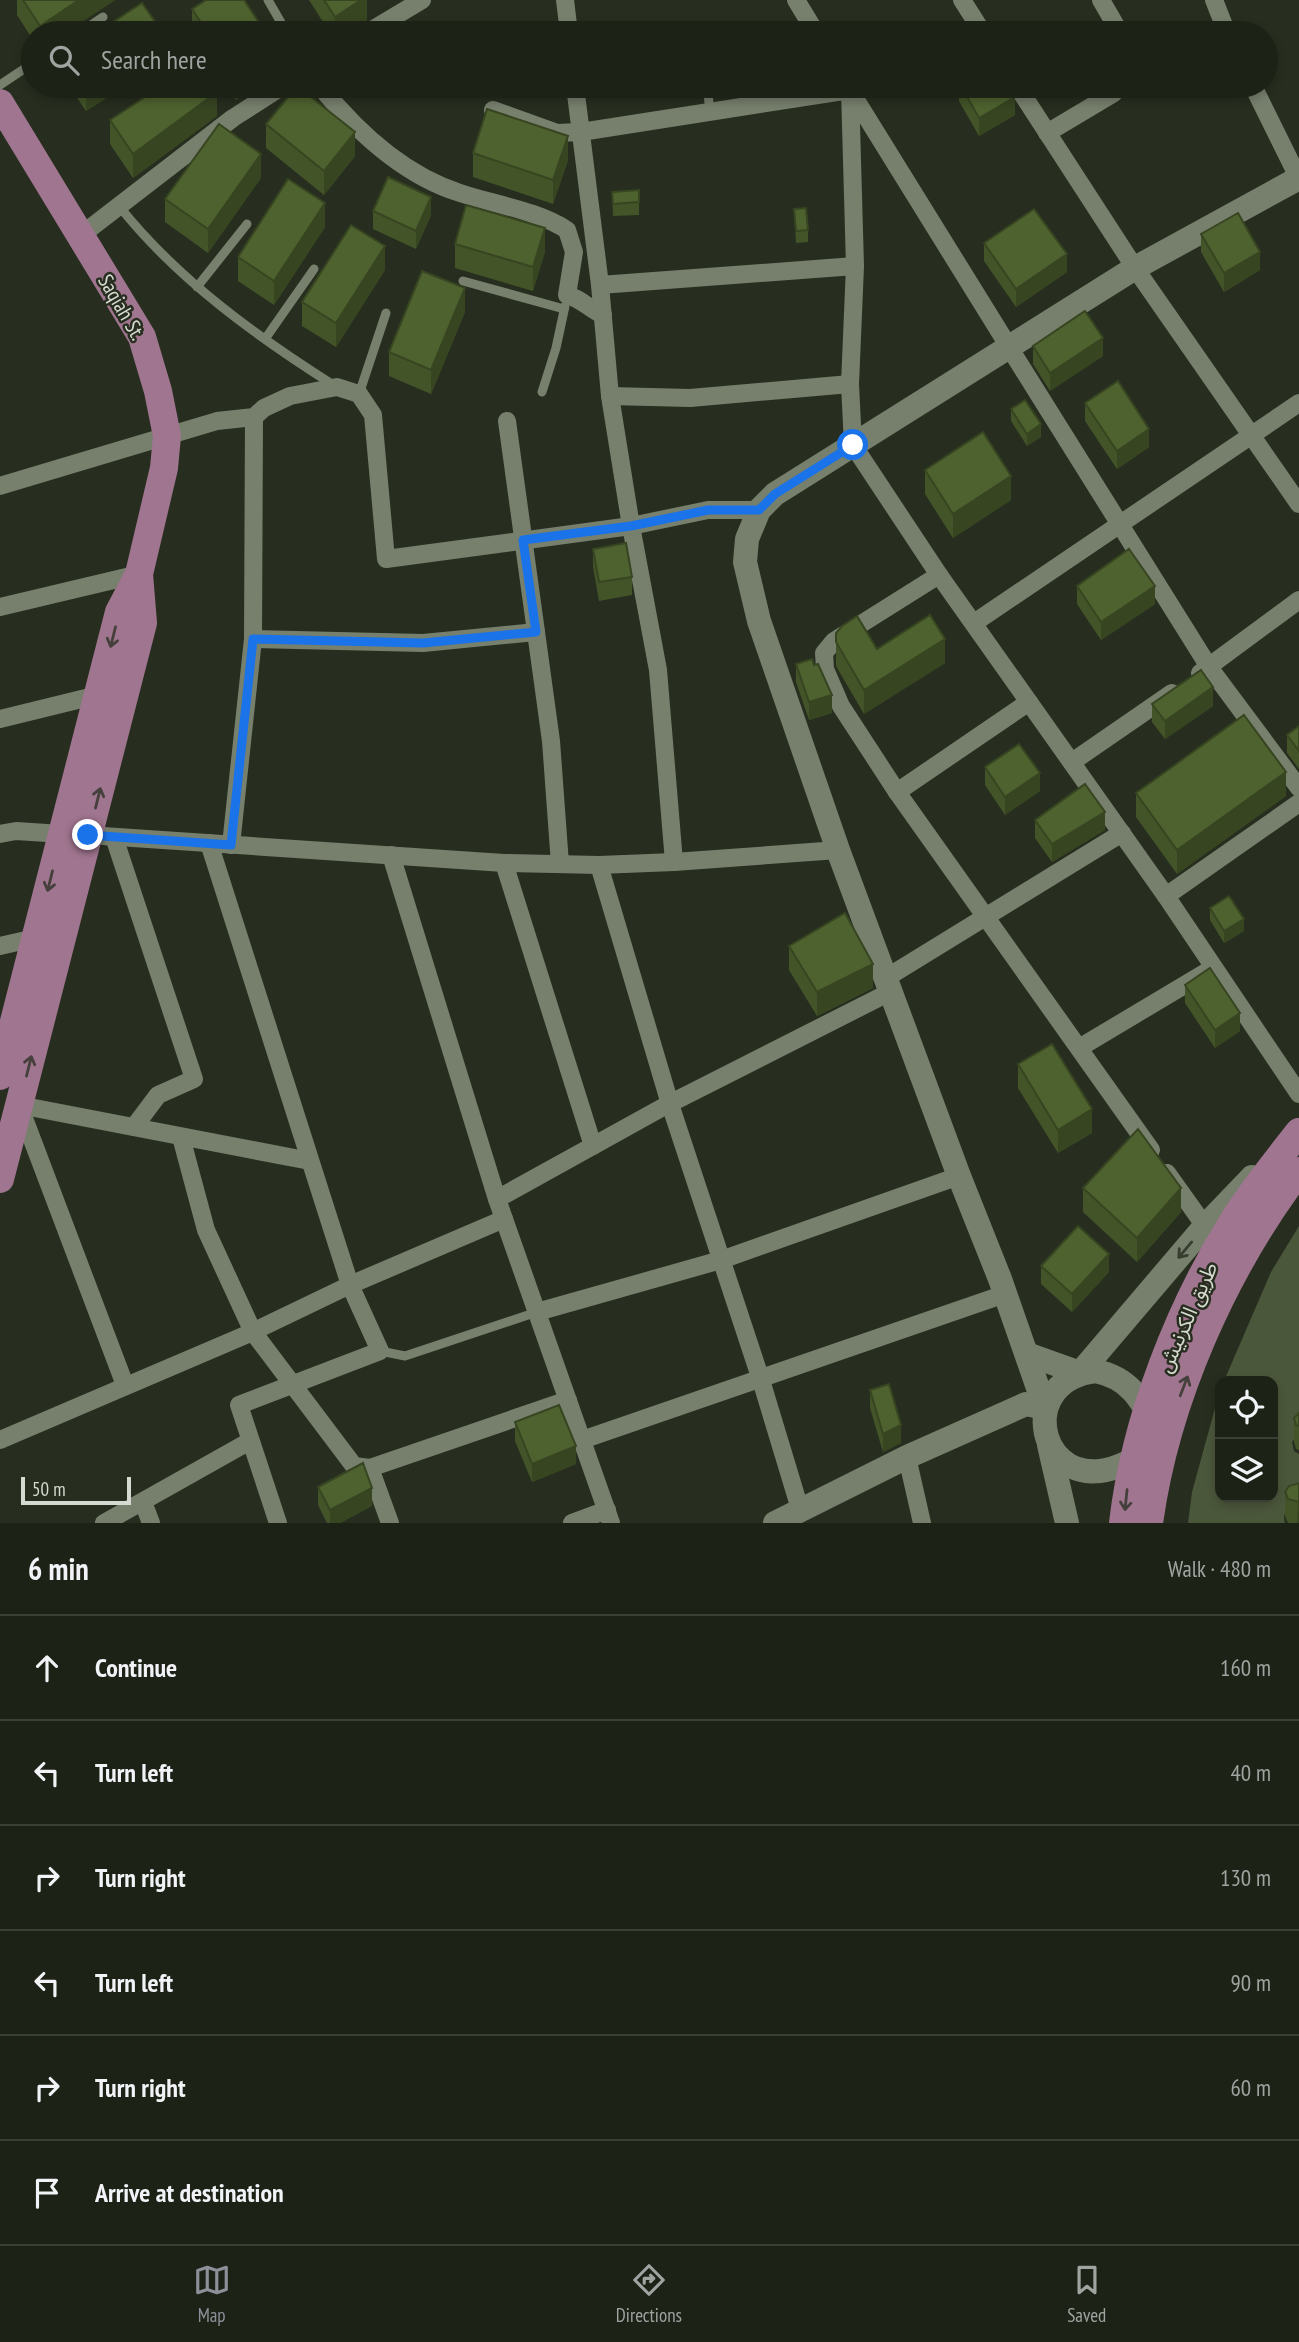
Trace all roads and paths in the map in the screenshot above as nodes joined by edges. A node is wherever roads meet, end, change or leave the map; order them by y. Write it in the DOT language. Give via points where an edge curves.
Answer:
graph roads {
  1 [pos="268,0"];
  2 [pos="422,0"];
  3 [pos="565,0"];
  4 [pos="796,0"];
  5 [pos="962,0"];
  6 [pos="1101,0"];
  7 [pos="1214,0"];
  8 [pos="103,17"];
  9 [pos="97,21"];
  10 [pos="280,21"];
  11 [pos="387,21"];
  12 [pos="568,21"];
  13 [pos="809,21"];
  14 [pos="975,21"];
  15 [pos="1113,21"];
  16 [pos="1222,21"];
  17 [pos="21,71"];
  18 [pos="0,85"];
  19 [pos="264,98"];
  20 [pos="330,98"];
  21 [pos="577,98"];
  22 [pos="708,98"];
  23 [pos="789,98"];
  24 [pos="849,98"];
  25 [pos="855,98"];
  26 [pos="1025,98"];
  27 [pos="1105,98"];
  28 [pos="1259,98"];
  29 [pos="0,103"];
  30 [pos="493,110"];
  31 [pos="710,111"];
  32 [pos="581,132"];
  33 [pos="1047,132"];
  34 [pos="1299,178"];
  35 [pos="119,206"];
  36 [pos="247,224"];
  37 [pos="80,236"];
  38 [pos="855,266"];
  39 [pos="1135,268"];
  40 [pos="314,269"];
  41 [pos="463,281"];
  42 [pos="600,285"];
  43 [pos="197,287"];
  44 [pos="566,302"];
  45 [pos="386,313"];
  46 [pos="603,315"];
  47 [pos="265,339"];
  48 [pos="1009,347"];
  49 [pos="850,384"];
  50 [pos="337,387"];
  51 [pos="542,392"];
  52 [pos="359,394"];
  53 [pos="610,396"];
  54 [pos="1299,403"];
  55 [pos="254,417"];
  56 [pos="507,421"];
  57 [pos="167,436"];
  58 [pos="1252,436"];
  59 [pos="853,445"];
  60 [pos="0,486"];
  61 [pos="1299,504"];
  62 [pos="759,510"];
  63 [pos="1120,524"];
  64 [pos="631,526"];
  65 [pos="523,540"];
  66 [pos="139,574"];
  67 [pos="939,575"];
  68 [pos="1299,600"];
  69 [pos="0,607"];
  70 [pos="974,624"];
  71 [pos="536,632"];
  72 [pos="253,639"];
  73 [pos="1209,667"];
  74 [pos="98,695"];
  75 [pos="1030,702"];
  76 [pos="0,719"];
  77 [pos="1072,762"];
  78 [pos="1299,788"];
  79 [pos="897,792"];
  80 [pos="1299,803"];
  81 [pos="1122,833"];
  82 [pos="0,834"];
  83 [pos="88,835"];
  84 [pos="209,843"];
  85 [pos="231,845"];
  86 [pos="838,850"];
  87 [pos="391,855"];
  88 [pos="674,862"];
  89 [pos="504,863"];
  90 [pos="560,864"];
  91 [pos="599,864"];
  92 [pos="1166,896"];
  93 [pos="988,917"];
  94 [pos="35,938"];
  95 [pos="0,946"];
  96 [pos="1214,967"];
  97 [pos="888,985"];
  98 [pos="1079,1048"];
  99 [pos="0,1076"];
  100 [pos="1299,1094"];
  101 [pos="670,1104"];
  102 [pos="19,1105"];
  103 [pos="134,1128"];
  104 [pos="1299,1130"];
  105 [pos="181,1136"];
  106 [pos="593,1146"];
  107 [pos="310,1161"];
  108 [pos="1299,1171"];
  109 [pos="959,1176"];
  110 [pos="0,1179"];
  111 [pos="496,1199"];
  112 [pos="504,1219"];
  113 [pos="1212,1237"];
  114 [pos="721,1259"];
  115 [pos="350,1284"];
  116 [pos="1005,1294"];
  117 [pos="537,1312"];
  118 [pos="253,1332"];
  119 [pos="380,1351"];
  120 [pos="1027,1354"];
  121 [pos="1080,1373"];
  122 [pos="761,1380"];
  123 [pos="292,1384"];
  124 [pos="125,1385"];
  125 [pos="568,1401"];
  126 [pos="1045,1408"];
  127 [pos="1147,1412"];
  128 [pos="0,1440"];
  129 [pos="582,1440"];
  130 [pos="250,1441"];
  131 [pos="1048,1441"];
  132 [pos="1165,1443"];
  133 [pos="908,1457"];
  134 [pos="1133,1458"];
  135 [pos="370,1468"];
  136 [pos="143,1502"];
  137 [pos="800,1509"];
  138 [pos="609,1517"];
  139 [pos="104,1523"];
  140 [pos="150,1523"];
  141 [pos="278,1523"];
  142 [pos="390,1523"];
  143 [pos="572,1523"];
  144 [pos="775,1523"];
  145 [pos="922,1523"];
  146 [pos="1067,1523"];
  147 [pos="1123,1523"];
  148 [pos="1150,1523"];
  1 -- 10 [label="lane"];
  2 -- 11 [label="street"];
  3 -- 12 [label="street"];
  4 -- 13 [label="street"];
  5 -- 14 [label="street"];
  6 -- 15 [label="street"];
  7 -- 16 [label="street"];
  8 -- 9 [label="lane"];
  17 -- 18 [label="lane"];
  19 -- 35 [label="street"];
  20 -- 44 [label="street" via="375,144 413,172 457,192 552,220 567,230 574,252"];
  21 -- 32 [label="street"];
  22 -- 31 [label="lane"];
  23 -- 31 [label="street"];
  24 -- 38 [label="street"];
  25 -- 48 [label="street"];
  26 -- 33 [label="street"];
  27 -- 33 [label="street"];
  28 -- 34 [label="street"];
  29 -- 37 [label="main road, Saqiah St."];
  30 -- 32 [label="street" via="556,133"];
  31 -- 32 [label="street"];
  32 -- 42 [label="street"];
  33 -- 39 [label="street"];
  34 -- 39 [label="street"];
  35 -- 37 [label="street"];
  35 -- 43 [label="lane"];
  36 -- 43 [label="lane"];
  37 -- 57 [label="main road, Saqiah St." via="142,337"];
  38 -- 42 [label="street"];
  38 -- 49 [label="street"];
  39 -- 48 [label="street"];
  39 -- 58 [label="street"];
  40 -- 47 [label="lane"];
  41 -- 44 [label="lane"];
  42 -- 46 [label="street"];
  43 -- 47 [label="lane"];
  44 -- 46 [label="street" via="582,299 590,310"];
  44 -- 51 [label="lane"];
  45 -- 52 [label="lane"];
  46 -- 53 [label="street"];
  47 -- 50 [label="lane"];
  48 -- 59 [label="street"];
  48 -- 63 [label="street"];
  49 -- 53 [label="street" via="690,398"];
  49 -- 59 [label="street"];
  50 -- 52 [label="street"];
  50 -- 55 [label="street" via="290,396"];
  52 -- 65 [label="street" via="373,415 386,559"];
  53 -- 64 [label="street"];
  54 -- 58 [label="street"];
  55 -- 57 [label="street" via="217,421"];
  55 -- 72 [label="street"];
  56 -- 65 [label="street"];
  57 -- 60 [label="street"];
  57 -- 66 [label="main road, Saqiah St."];
  58 -- 61 [label="street"];
  58 -- 63 [label="street"];
  59 -- 62 [label="street" via="775,494"];
  59 -- 67 [label="street"];
  62 -- 64 [label="street" via="708,510"];
  62 -- 86 [label="street" via="747,539 749,588"];
  63 -- 70 [label="street"];
  63 -- 73 [label="street"];
  64 -- 65 [label="street"];
  64 -- 88 [label="street" via="659,670"];
  65 -- 71 [label="street"];
  66 -- 69 [label="street"];
  66 -- 74 [label="main road, one-way" via="119,612"];
  83 -- 66 [label="main road, one-way" via="143,623"];
  67 -- 70 [label="street"];
  67 -- 79 [label="street" via="834,641 824,653 825,669 841,705"];
  68 -- 73 [label="street"];
  70 -- 75 [label="street"];
  71 -- 72 [label="street" via="423,643"];
  71 -- 90 [label="street" via="551,741"];
  72 -- 85 [label="street"];
  73 -- 77 [label="street"];
  73 -- 78 [label="street"];
  74 -- 76 [label="street"];
  74 -- 83 [label="main road"];
  75 -- 77 [label="street"];
  75 -- 79 [label="street"];
  77 -- 81 [label="street"];
  79 -- 93 [label="street"];
  80 -- 92 [label="street"];
  81 -- 92 [label="street"];
  81 -- 93 [label="street"];
  82 -- 83 [label="street"];
  83 -- 84 [label="street"];
  83 -- 94 [label="main road, one-way"];
  102 -- 83 [label="main road, one-way"];
  83 -- 103 [label="street" via="194,1079 158,1096"];
  84 -- 85 [label="street"];
  84 -- 107 [label="street"];
  85 -- 87 [label="street"];
  86 -- 88 [label="street"];
  86 -- 97 [label="street"];
  87 -- 89 [label="street"];
  87 -- 111 [label="street"];
  88 -- 91 [label="street"];
  89 -- 90 [label="street"];
  89 -- 106 [label="street"];
  90 -- 91 [label="street"];
  91 -- 101 [label="street"];
  92 -- 96 [label="street"];
  93 -- 97 [label="street"];
  93 -- 98 [label="street"];
  94 -- 95 [label="street"];
  94 -- 99 [label="main road"];
  96 -- 98 [label="street"];
  96 -- 100 [label="street"];
  97 -- 101 [label="street"];
  97 -- 109 [label="street"];
  98 -- 113 [label="street"];
  101 -- 106 [label="street"];
  101 -- 114 [label="street"];
  102 -- 103 [label="street"];
  102 -- 110 [label="main road"];
  102 -- 124 [label="street"];
  103 -- 105 [label="street"];
  104 -- 113 [label="main road, طريق الكرنيش" via="1235,1218"];
  105 -- 107 [label="street"];
  105 -- 118 [label="street" via="206,1230"];
  106 -- 111 [label="street"];
  107 -- 115 [label="street"];
  132 -- 108 [label="main road, طريق الكرنيش, one-way" via="1192,1363 1224,1293 1253,1236"];
  109 -- 114 [label="street"];
  109 -- 116 [label="street"];
  111 -- 112 [label="street"];
  112 -- 115 [label="street"];
  112 -- 117 [label="street"];
  113 -- 121 [label="street, one-way"];
  113 -- 127 [label="main road, طريق الكرنيش"];
  114 -- 117 [label="street"];
  114 -- 122 [label="street"];
  115 -- 118 [label="street"];
  115 -- 119 [label="street"];
  116 -- 120 [label="street"];
  116 -- 122 [label="street"];
  117 -- 119 [label="lane" via="405,1356"];
  117 -- 125 [label="street"];
  118 -- 123 [label="street"];
  118 -- 124 [label="street"];
  119 -- 123 [label="street"];
  120 -- 121 [label="street"];
  120 -- 126 [label="street"];
  121 -- 126 [label="street" via="1064,1382"];
  121 -- 127 [label="street" via="1111,1374 1125,1382"];
  122 -- 129 [label="street"];
  122 -- 137 [label="street"];
  123 -- 130 [label="street" via="239,1405"];
  123 -- 135 [label="street" via="354,1466"];
  124 -- 128 [label="street"];
  125 -- 129 [label="street"];
  125 -- 135 [label="street"];
  126 -- 131 [label="street"];
  126 -- 133 [label="street" via="1026,1404"];
  127 -- 132 [label="street"];
  127 -- 134 [label="main road, طريق الكرنيش"];
  129 -- 138 [label="street"];
  130 -- 136 [label="street"];
  130 -- 141 [label="street"];
  131 -- 134 [label="street" via="1057,1455 1085,1471 1102,1471"];
  131 -- 146 [label="street"];
  132 -- 134 [label="street"];
  132 -- 148 [label="main road, طريق الكرنيش"];
  133 -- 137 [label="street"];
  133 -- 145 [label="street"];
  134 -- 147 [label="main road, طريق الكرنيش, one-way"];
  135 -- 142 [label="street"];
  136 -- 139 [label="street"];
  136 -- 140 [label="street"];
  137 -- 144 [label="street"];
  138 -- 143 [label="street"];
}
